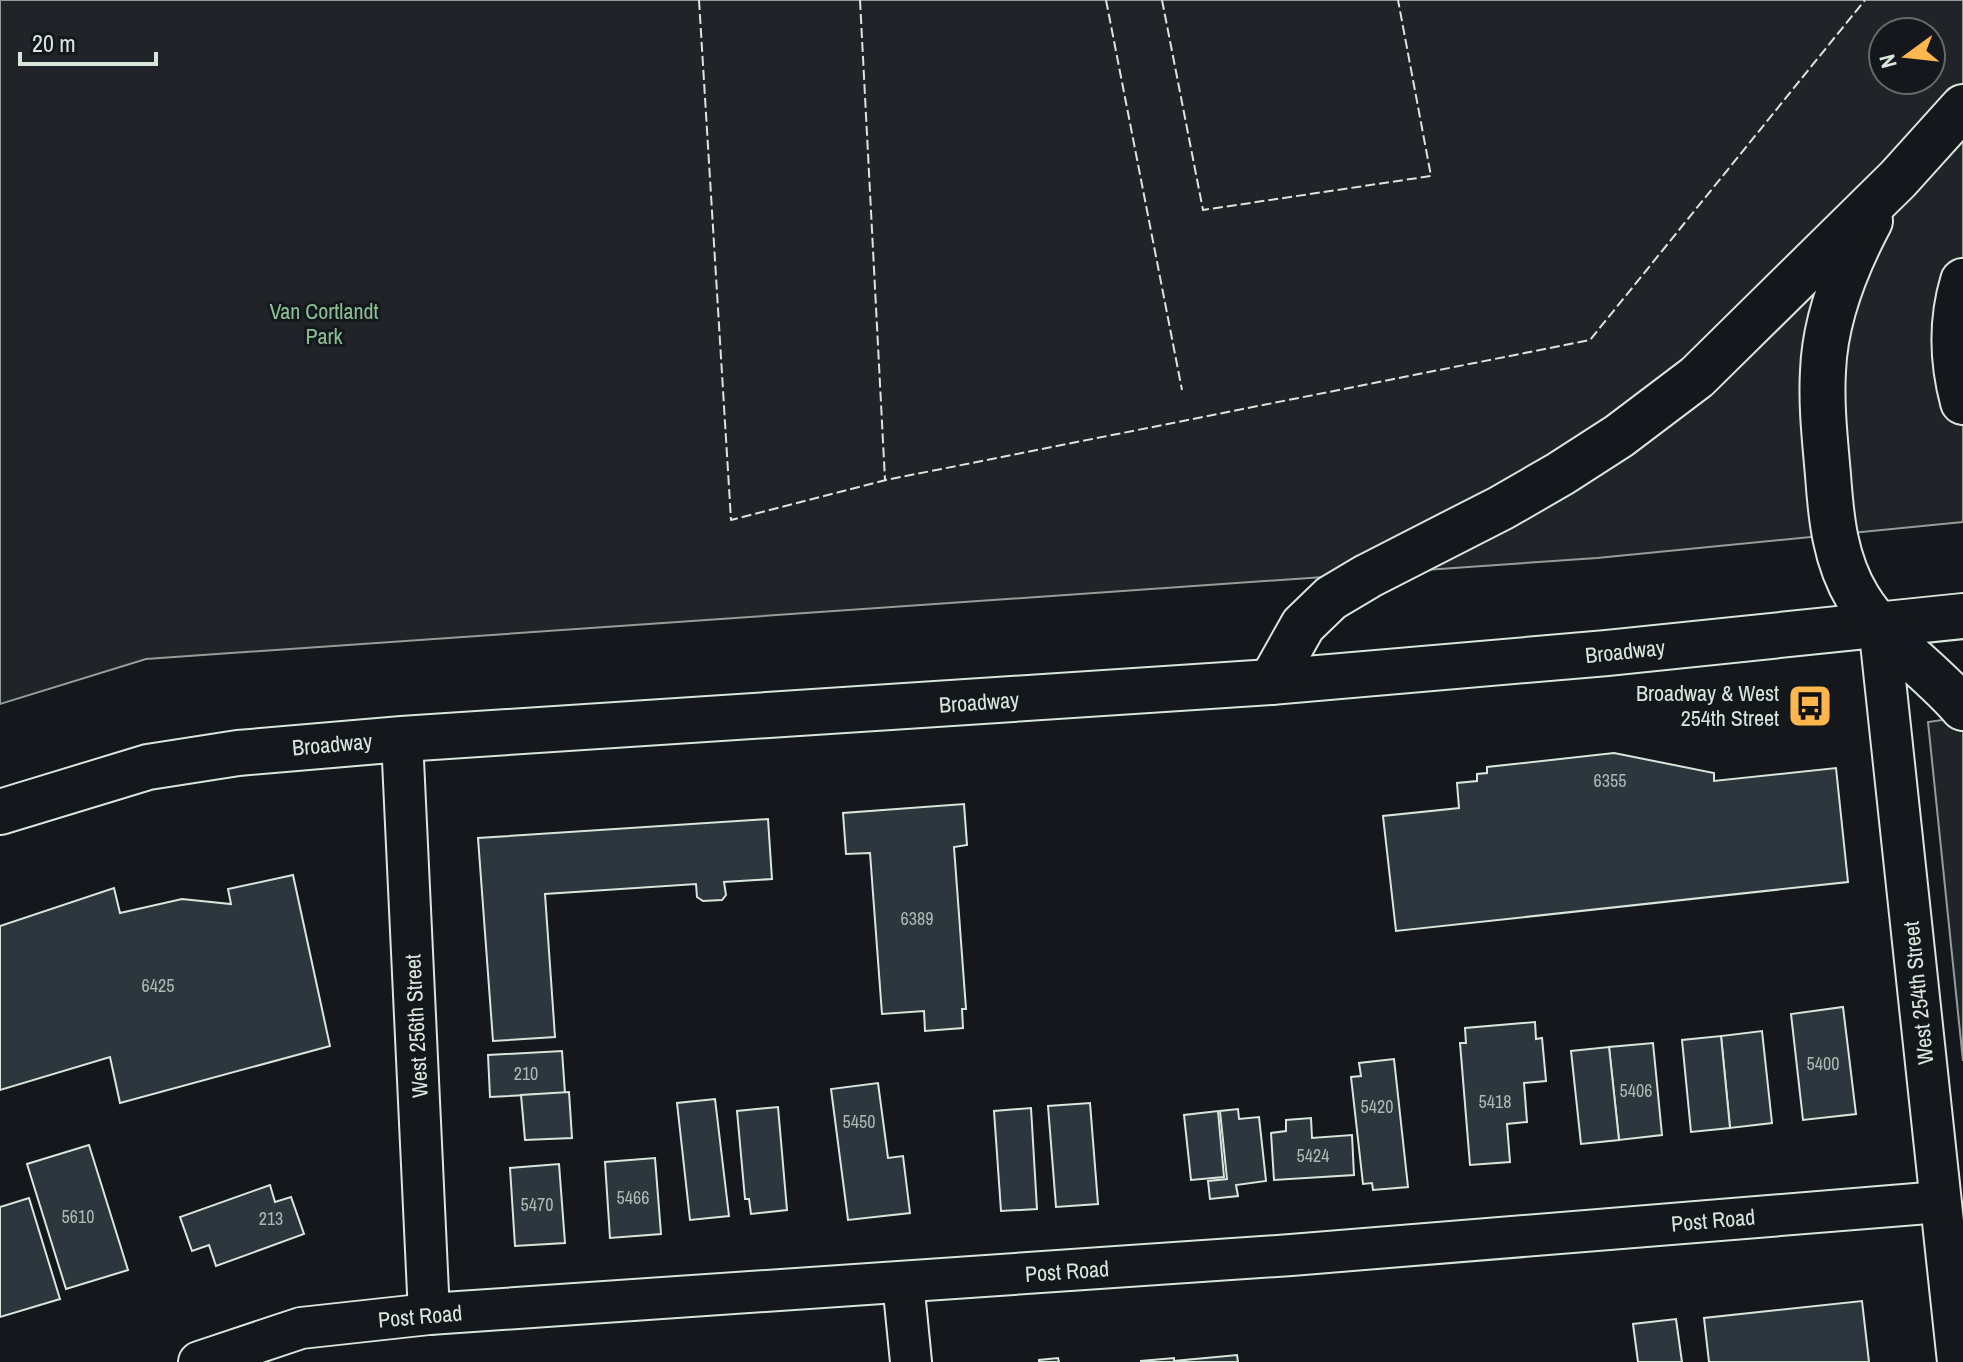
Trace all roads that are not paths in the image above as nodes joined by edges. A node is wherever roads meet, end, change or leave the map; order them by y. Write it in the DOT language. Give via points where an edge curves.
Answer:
graph roads {
  1 [pos="1963,107"];
  2 [pos="1898,179"];
  3 [pos="1963,281"];
  4 [pos="1963,402"];
  5 [pos="1963,616"];
  6 [pos="1879,624"];
  7 [pos="1271,682"];
  8 [pos="1963,708"];
  9 [pos="402,739"];
  10 [pos="0,812"];
  11 [pos="1940,1202"];
  12 [pos="903,1282"];
  13 [pos="429,1314"];
  14 [pos="199,1362"];
  15 [pos="911,1362"];
  16 [pos="1958,1362"];
  1 -- 2 [label="main road"];
  2 -- 6 [label="main road" via="1853,256 1830,323 1823,369 1835,540 1848,580"];
  2 -- 7 [label="main road" via="1697,377 1560,474 1331,598 1303,625"];
  3 -- 4 [label="main road" via="1954,364"];
  5 -- 6 [label="main road, Broadway"];
  6 -- 7 [label="main road, Broadway"];
  6 -- 8 [label="main road"];
  6 -- 11 [label="street, West 254th Street"];
  7 -- 9 [label="main road, Broadway"];
  9 -- 10 [label="main road, Broadway" via="238,753 148,767"];
  9 -- 13 [label="street, West 256th Street"];
  11 -- 12 [label="street, Post Road"];
  11 -- 16 [label="street, West 254th Street"];
  12 -- 13 [label="street, Post Road"];
  12 -- 15 [label="street"];
  13 -- 14 [label="street, Post Road" via="301,1328"];
}
